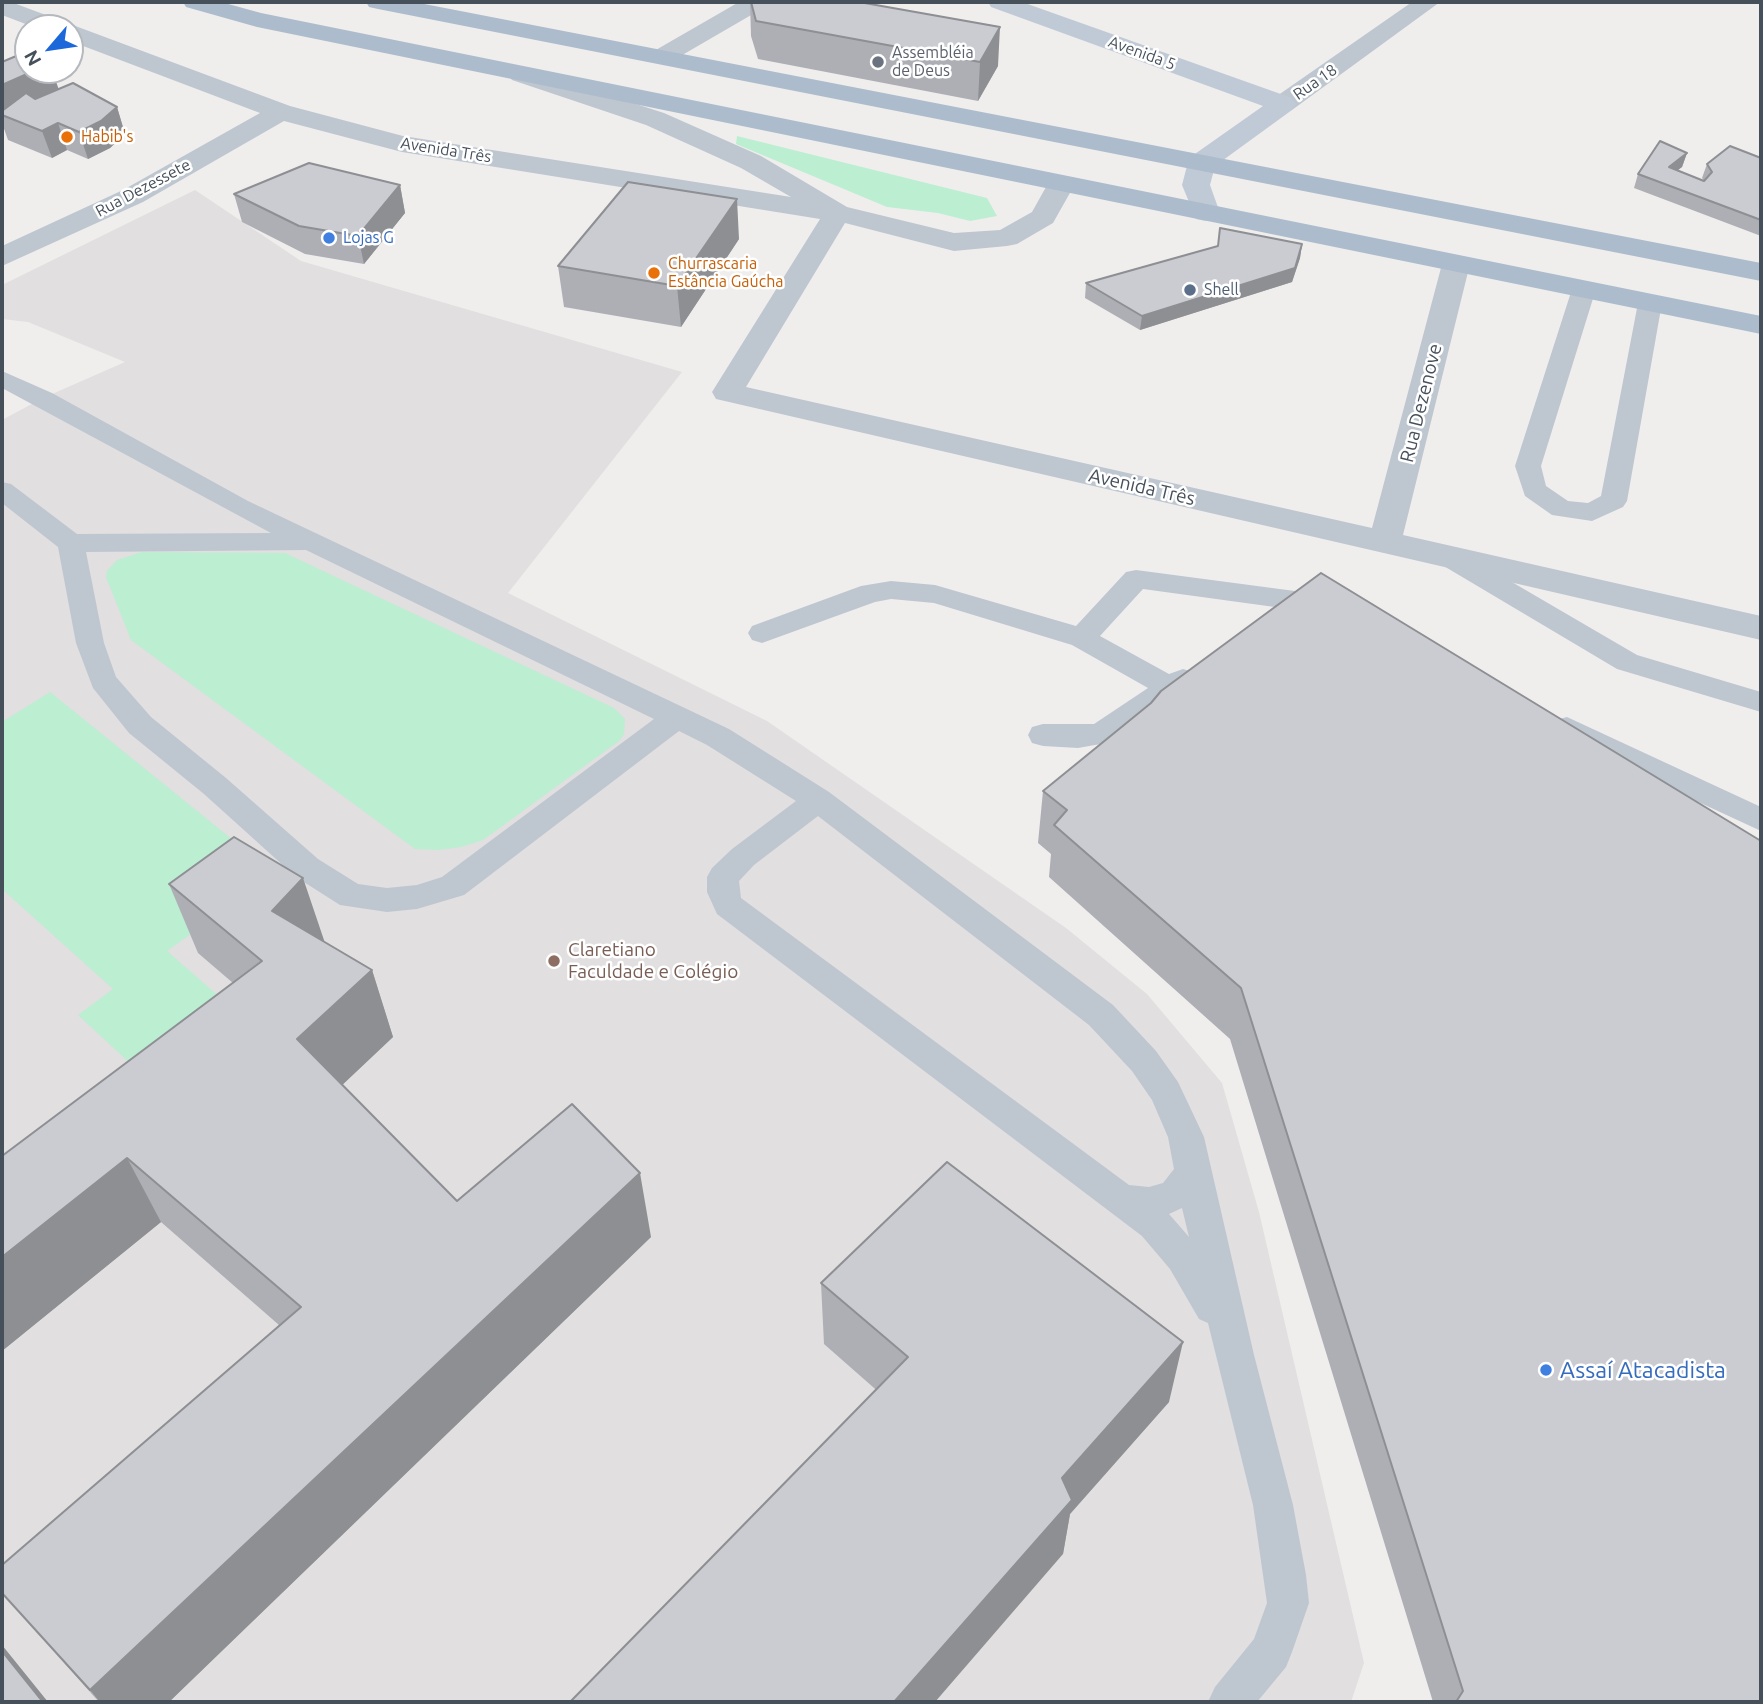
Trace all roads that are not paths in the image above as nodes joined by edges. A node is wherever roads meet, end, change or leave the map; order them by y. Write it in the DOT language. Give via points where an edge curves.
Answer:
graph roads {
  1 [pos="195,2"];
  2 [pos="378,2"];
  3 [pos="756,2"];
  4 [pos="1000,2"];
  5 [pos="1428,2"];
  6 [pos="2,6"];
  7 [pos="23,14"];
  8 [pos="84,37"];
  9 [pos="663,56"];
  10 [pos="519,74"];
  11 [pos="1283,104"];
  12 [pos="281,112"];
  13 [pos="1202,162"];
  14 [pos="1061,184"];
  15 [pos="836,213"];
  16 [pos="1206,213"];
  17 [pos="1651,250"];
  18 [pos="2,257"];
  19 [pos="1456,264"];
  20 [pos="1761,272"];
  21 [pos="1584,289"];
  22 [pos="1638,300"];
  23 [pos="1761,325"];
  24 [pos="2,379"];
  25 [pos="2,490"];
  26 [pos="239,507"];
  27 [pos="71,542"];
  28 [pos="311,542"];
  29 [pos="1385,542"];
  30 [pos="228,543"];
  31 [pos="1447,556"];
  32 [pos="1310,602"];
  33 [pos="1345,620"];
  34 [pos="1274,623"];
  35 [pos="1761,628"];
  36 [pos="762,633"];
  37 [pos="1082,638"];
  38 [pos="1203,666"];
  39 [pos="1168,687"];
  40 [pos="1761,702"];
  41 [pos="677,717"];
  42 [pos="1548,719"];
  43 [pos="1043,735"];
  44 [pos="818,800"];
  45 [pos="1761,820"];
  46 [pos="1192,1172"];
  47 [pos="1125,1200"];
  48 [pos="1235,1355"];
  49 [pos="1230,1702"];
  1 -- 10 [label="main road" via="257,20"];
  2 -- 9 [label="main road"];
  3 -- 9 [label="street"];
  4 -- 11 [label="main road, Avenida 5"];
  5 -- 11 [label="street, Rua 18"];
  6 -- 7 [label="street"];
  8 -- 12 [label="street, Avenida Três"];
  9 -- 13 [label="main road"];
  10 -- 14 [label="main road"];
  10 -- 15 [label="street" via="655,119 751,162"];
  11 -- 13 [label="main road, Rua 18"];
  12 -- 15 [label="street, Avenida Três" via="401,144"];
  12 -- 18 [label="street, Rua Dezessete" via="134,196"];
  13 -- 16 [label="main road" via="1196,185"];
  13 -- 17 [label="main road"];
  14 -- 15 [label="street, Avenida Três" via="1043,216 1007,238 954,242"];
  14 -- 16 [label="main road"];
  15 -- 29 [label="street, Avenida Três" via="727,392"];
  16 -- 19 [label="main road"];
  17 -- 20 [label="main road"];
  17 -- 22 [label="main road" via="1671,274 1664,285"];
  19 -- 21 [label="main road"];
  19 -- 29 [label="street, Rua Dezenove"];
  21 -- 22 [label="main road"];
  21 -- 22 [label="lane" via="1528,466 1534,490 1561,509 1592,512 1614,501"];
  22 -- 23 [label="main road"];
  24 -- 26 [label="lane"];
  25 -- 27 [label="lane"];
  26 -- 28 [label="lane"];
  26 -- 30 [label="lane" via="243,532"];
  27 -- 30 [label="lane"];
  27 -- 41 [label="lane" via="90,643 103,681 140,725 307,868 351,896 397,899 453,886"];
  28 -- 30 [label="lane"];
  28 -- 41 [label="lane"];
  29 -- 31 [label="street, Avenida Três"];
  31 -- 35 [label="street, Avenida Três"];
  31 -- 40 [label="lane" via="1627,662"];
  32 -- 33 [label="lane"];
  32 -- 34 [label="lane"];
  32 -- 37 [label="lane" via="1136,579"];
  36 -- 37 [label="lane" via="891,590 935,594"];
  37 -- 39 [label="lane"];
  38 -- 39 [label="lane"];
  39 -- 43 [label="lane" via="1101,734"];
  41 -- 44 [label="lane" via="718,737"];
  42 -- 45 [label="lane"];
  44 -- 46 [label="lane" via="1101,1015 1166,1092 1186,1138"];
  44 -- 47 [label="lane" via="723,877 728,905"];
  46 -- 47 [label="lane" via="1176,1194 1162,1201"];
  46 -- 48 [label="lane"];
  47 -- 48 [label="lane" via="1184,1256"];
  48 -- 49 [label="lane" via="1273,1505 1288,1603 1271,1652"];
}
